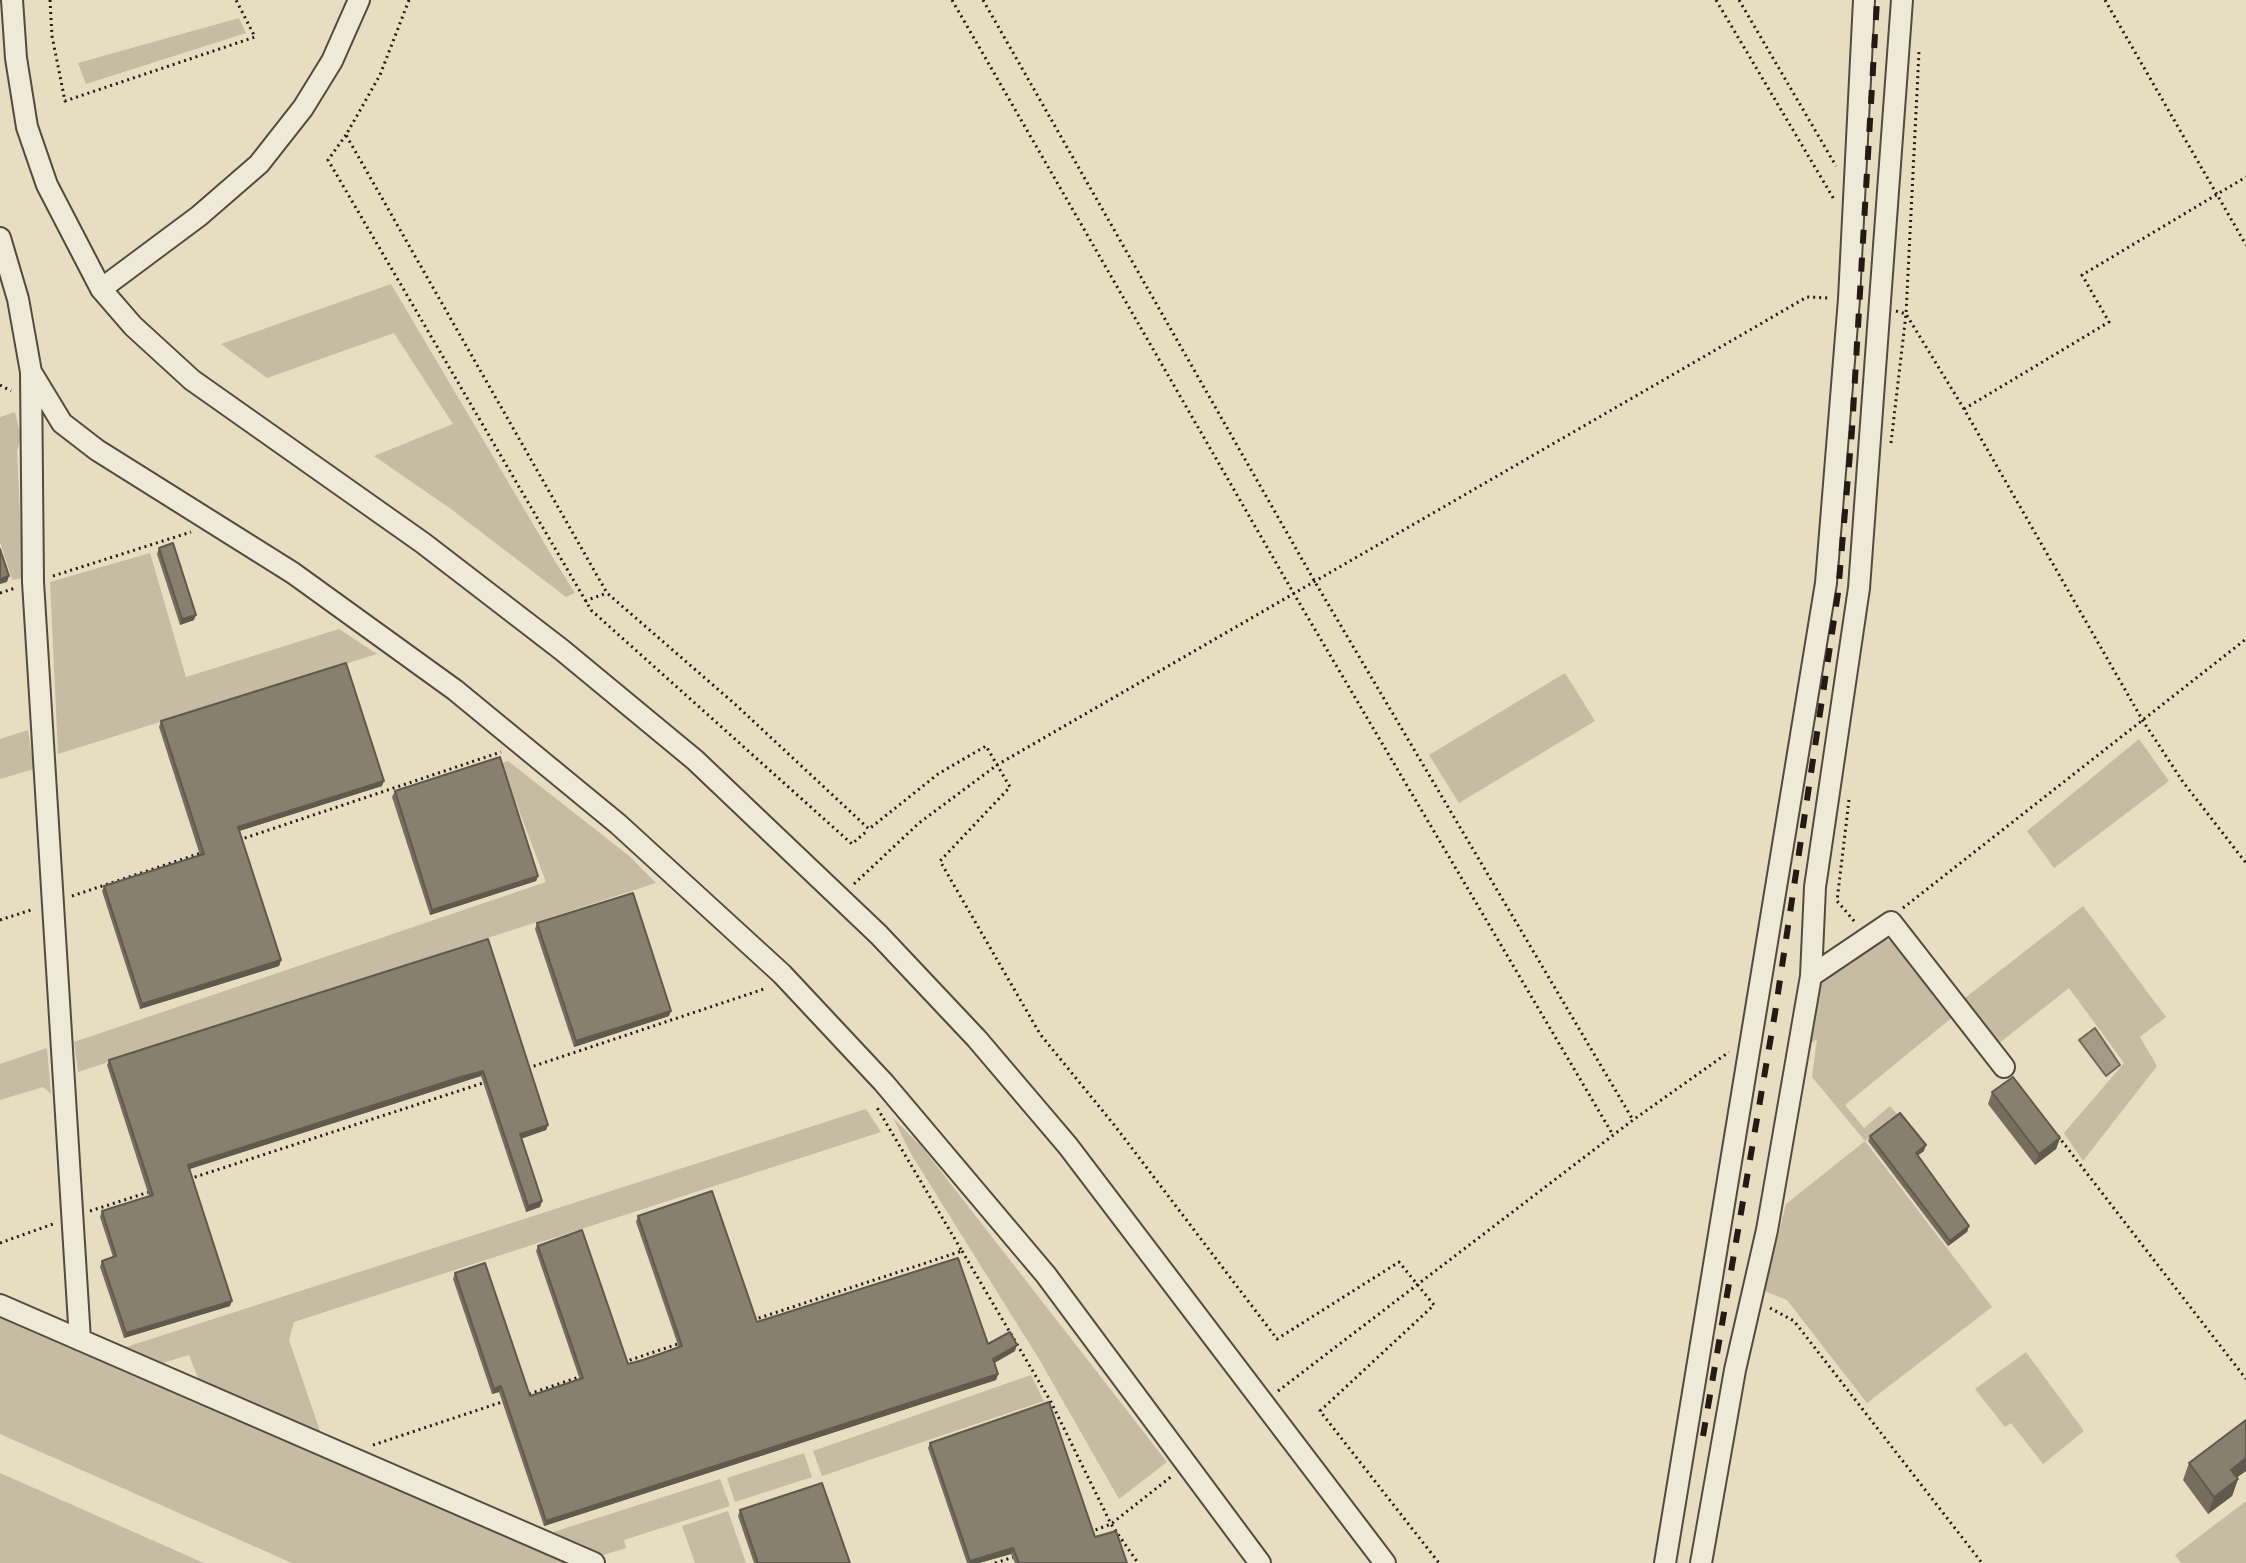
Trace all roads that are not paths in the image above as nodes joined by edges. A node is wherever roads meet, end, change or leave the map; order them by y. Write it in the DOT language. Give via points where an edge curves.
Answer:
graph roads {
  1 [pos="12,0"];
  2 [pos="359,0"];
  3 [pos="1864,0"];
  4 [pos="1902,0"];
  5 [pos="0,238"];
  6 [pos="101,289"];
  7 [pos="31,372"];
  8 [pos="62,423"];
  9 [pos="31,447"];
  10 [pos="1811,976"];
  11 [pos="2004,1067"];
  12 [pos="0,1305"];
  13 [pos="80,1340"];
  14 [pos="594,1563"];
  15 [pos="1260,1563"];
  16 [pos="1385,1563"];
  17 [pos="1665,1563"];
  18 [pos="1701,1563"];
  1 -- 6 [label="street" via="27,127 47,185"];
  2 -- 6 [label="street" via="332,61 259,164"];
  3 -- 17 [label="street" via="1849,299 1826,583"];
  4 -- 10 [label="street" via="1859,588 1815,887"];
  5 -- 7 [label="street"];
  6 -- 16 [label="street" via="192,380 423,543 574,660 695,760 840,897 977,1039 1068,1146"];
  7 -- 8 [label="street"];
  7 -- 9 [label="street"];
  8 -- 9 [label="street"];
  8 -- 15 [label="street" via="367,625 618,824 782,974 884,1083 1046,1275"];
  9 -- 13 [label="street" via="33,582"];
  10 -- 11 [label="street" via="1891,922"];
  10 -- 18 [label="street"];
  12 -- 13 [label="street"];
  13 -- 14 [label="street"];
}
